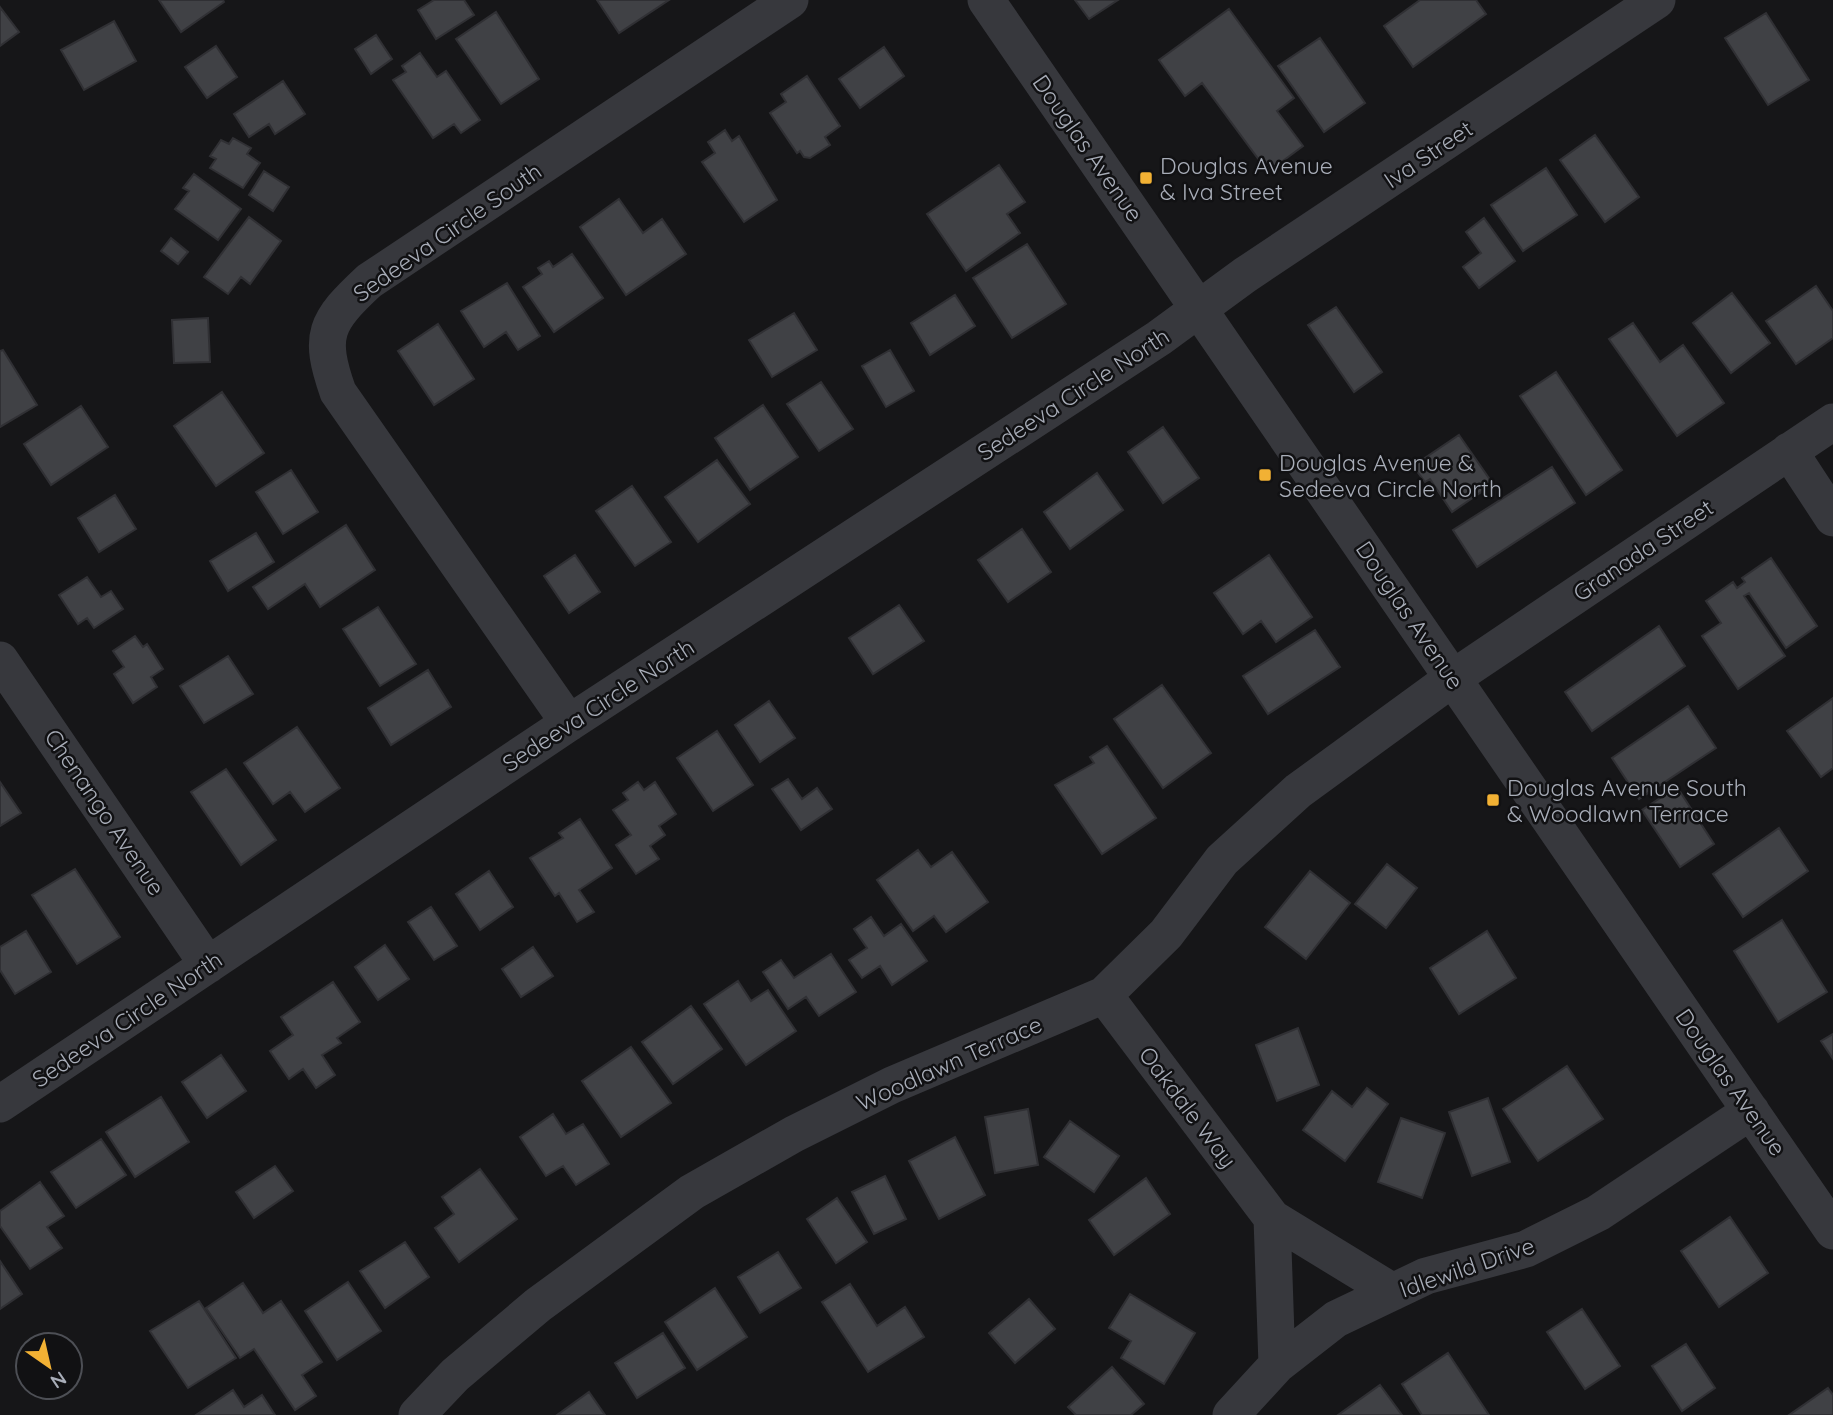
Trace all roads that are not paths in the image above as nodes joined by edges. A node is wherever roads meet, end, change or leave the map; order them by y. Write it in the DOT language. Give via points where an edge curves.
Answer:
graph roads {
  1 [pos="790,0"];
  2 [pos="986,0"];
  3 [pos="1657,0"];
  4 [pos="1199,309"];
  5 [pos="1833,422"];
  6 [pos="1789,451"];
  7 [pos="1833,518"];
  8 [pos="0,660"];
  9 [pos="1453,678"];
  10 [pos="569,723"];
  11 [pos="208,965"];
  12 [pos="1104,995"];
  13 [pos="0,1104"];
  14 [pos="1751,1111"];
  15 [pos="1272,1218"];
  16 [pos="1833,1231"];
  17 [pos="1393,1292"];
  18 [pos="1277,1365"];
  19 [pos="417,1415"];
  20 [pos="1231,1415"];
  1 -- 10 [label="street, Sedeeva Circle South" via="369,281 343,304 327,333 328,362 338,393"];
  2 -- 4 [label="street, Douglas Avenue"];
  3 -- 4 [label="street, Iva Street"];
  4 -- 9 [label="street, Douglas Avenue"];
  4 -- 10 [label="street, Sedeeva Circle North"];
  5 -- 6 [label="street, Granada Street"];
  6 -- 7 [label="street"];
  6 -- 9 [label="street, Granada Street"];
  8 -- 11 [label="street, Chenango Avenue"];
  9 -- 12 [label="street, Woodlawn Terrace" via="1298,790 1222,860 1166,934"];
  9 -- 14 [label="street, Douglas Avenue"];
  10 -- 11 [label="street, Sedeeva Circle North"];
  11 -- 13 [label="street, Sedeeva Circle North"];
  12 -- 15 [label="street, Oakdale Way"];
  12 -- 19 [label="street, Woodlawn Terrace" via="892,1085 692,1192 538,1305 455,1375"];
  14 -- 16 [label="street, Douglas Avenue"];
  14 -- 17 [label="street, Idlewild Drive" via="1598,1213 1527,1249 1426,1276"];
  15 -- 17 [label="street, Oakdale Way"];
  15 -- 18 [label="street"];
  17 -- 18 [label="street, Idlewild Drive" via="1336,1319"];
  18 -- 20 [label="street, Idlewild Drive"];
}
